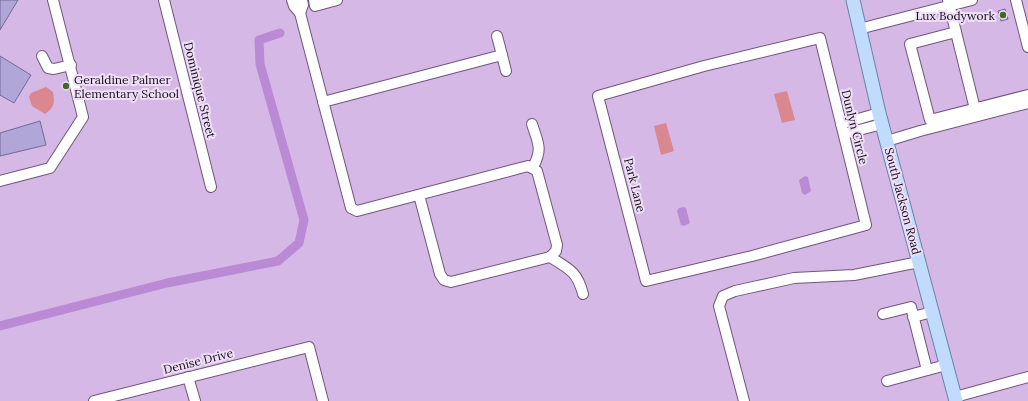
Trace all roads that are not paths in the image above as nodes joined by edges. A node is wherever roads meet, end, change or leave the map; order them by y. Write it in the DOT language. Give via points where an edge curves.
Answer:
graph roads {
  1 [pos="54,0"];
  2 [pos="164,0"];
  3 [pos="292,0"];
  4 [pos="302,0"];
  5 [pos="314,0"];
  6 [pos="337,0"];
  7 [pos="853,0"];
  8 [pos="972,0"];
  9 [pos="1016,0"];
  10 [pos="949,3"];
  11 [pos="300,14"];
  12 [pos="859,29"];
  13 [pos="956,32"];
  14 [pos="497,36"];
  15 [pos="1028,47"];
  16 [pos="502,55"];
  17 [pos="42,56"];
  18 [pos="71,65"];
  19 [pos="506,71"];
  20 [pos="1028,95"];
  21 [pos="598,96"];
  22 [pos="323,102"];
  23 [pos="1028,103"];
  24 [pos="975,109"];
  25 [pos="881,118"];
  26 [pos="532,124"];
  27 [pos="841,124"];
  28 [pos="844,134"];
  29 [pos="887,141"];
  30 [pos="533,167"];
  31 [pos="0,181"];
  32 [pos="211,187"];
  33 [pos="419,195"];
  34 [pos="550,257"];
  35 [pos="919,262"];
  36 [pos="646,281"];
  37 [pos="583,294"];
  38 [pos="932,312"];
  39 [pos="883,314"];
  40 [pos="913,317"];
  41 [pos="946,365"];
  42 [pos="927,370"];
  43 [pos="188,377"];
  44 [pos="1028,377"];
  45 [pos="887,380"];
  46 [pos="955,399"];
  47 [pos="94,401"];
  48 [pos="195,401"];
  49 [pos="323,401"];
  50 [pos="744,401"];
  1 -- 18 [label="street"];
  2 -- 32 [label="street, Dominique Street"];
  3 -- 11 [label="street"];
  4 -- 11 [label="street"];
  5 -- 6 [label="street" via="315,6"];
  7 -- 12 [label="main road, South Jackson Road"];
  8 -- 10 [label="street"];
  9 -- 15 [label="street"];
  10 -- 12 [label="street"];
  10 -- 13 [label="street"];
  11 -- 22 [label="street"];
  12 -- 25 [label="main road, South Jackson Road"];
  13 -- 24 [label="street"];
  13 -- 24 [label="street" via="910,44 930,120"];
  14 -- 16 [label="street"];
  16 -- 19 [label="street"];
  16 -- 22 [label="street"];
  17 -- 18 [label="street" via="48,68 54,70"];
  18 -- 31 [label="street" via="83,117 50,168"];
  20 -- 24 [label="street"];
  21 -- 27 [label="street, Dunlyn Circle" via="704,66 820,38"];
  21 -- 36 [label="street, Park Lane"];
  22 -- 33 [label="street" via="351,208 357,211"];
  23 -- 29 [label="street"];
  25 -- 27 [label="street"];
  25 -- 28 [label="street"];
  25 -- 29 [label="main road, South Jackson Road"];
  26 -- 30 [label="street" via="539,156"];
  27 -- 28 [label="street, Dunlyn Circle"];
  28 -- 36 [label="street, Dunlyn Circle" via="866,225"];
  29 -- 35 [label="main road, South Jackson Road"];
  30 -- 33 [label="street" via="528,166"];
  30 -- 34 [label="street" via="537,171 557,245 556,251"];
  33 -- 34 [label="street" via="440,274 444,280 451,282"];
  34 -- 37 [label="street" via="576,274"];
  35 -- 38 [label="main road, South Jackson Road"];
  35 -- 50 [label="street" via="854,275 794,278 723,296 719,306"];
  38 -- 40 [label="street"];
  38 -- 41 [label="main road, South Jackson Road"];
  39 -- 40 [label="street" via="911,307"];
  40 -- 42 [label="street"];
  41 -- 42 [label="street"];
  41 -- 46 [label="main road, South Jackson Road"];
  42 -- 45 [label="street"];
  43 -- 47 [label="street, Denise Drive"];
  43 -- 48 [label="street"];
  43 -- 49 [label="street, Denise Drive" via="309,347"];
  44 -- 46 [label="street"];
}
